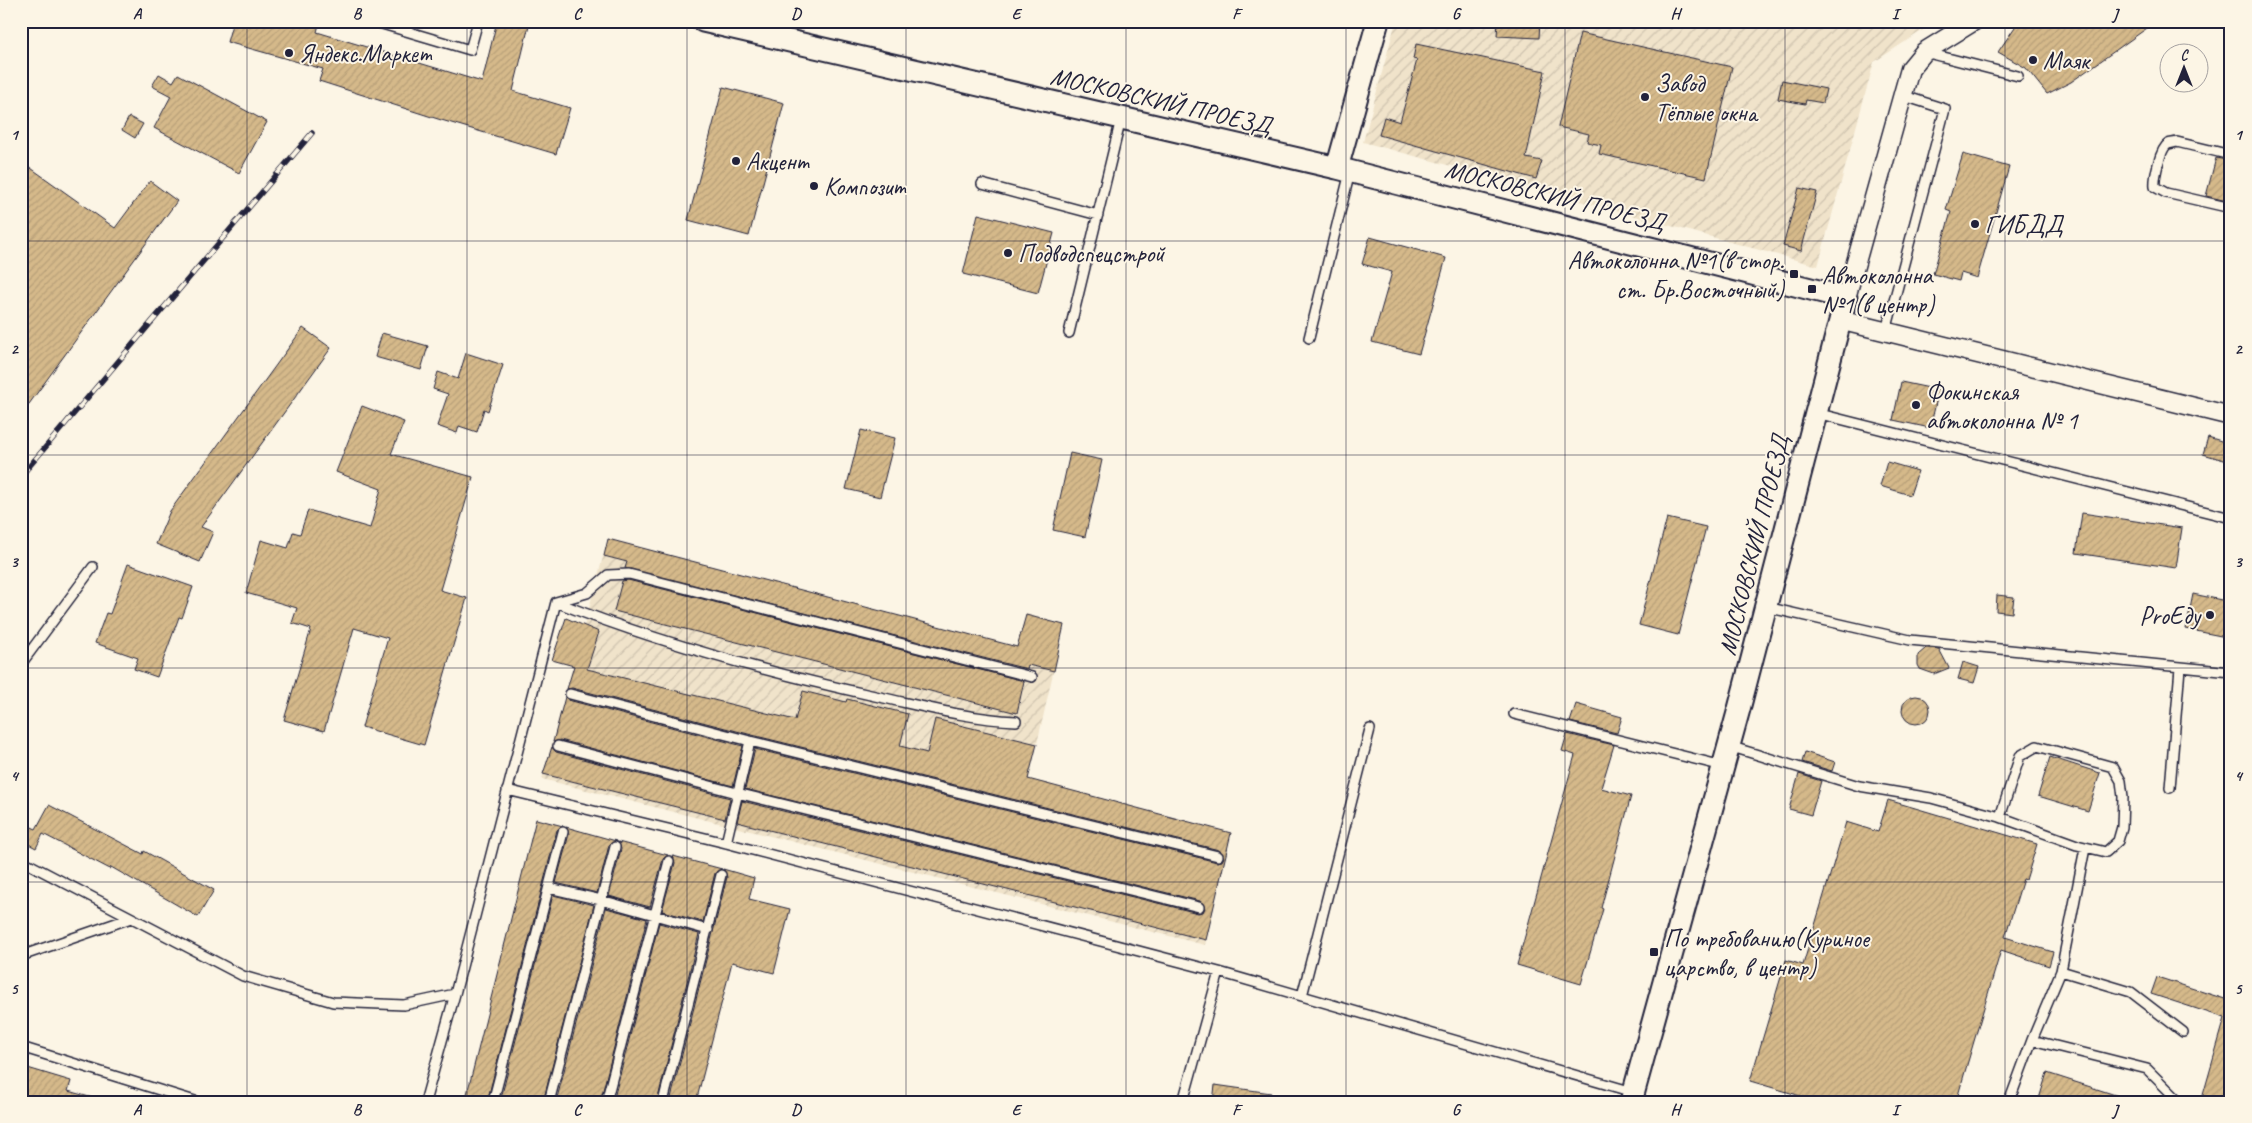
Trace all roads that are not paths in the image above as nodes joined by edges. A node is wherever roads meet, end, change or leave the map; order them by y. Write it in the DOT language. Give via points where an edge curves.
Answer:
graph roads {
  1 [pos="372,21"];
  2 [pos="478,21"];
  3 [pos="703,21"];
  4 [pos="1378,21"];
  5 [pos="1974,21"];
  6 [pos="1924,52"];
  7 [pos="2018,76"];
  8 [pos="1901,95"];
  9 [pos="1121,119"];
  10 [pos="2231,155"];
  11 [pos="1344,170"];
  12 [pos="982,184"];
  13 [pos="2231,208"];
  14 [pos="1098,215"];
  15 [pos="1846,298"];
  16 [pos="1839,320"];
  17 [pos="1886,331"];
  18 [pos="1070,333"];
  19 [pos="1309,338"];
  20 [pos="1815,413"];
  21 [pos="2231,416"];
  22 [pos="2231,518"];
  23 [pos="93,566"];
  24 [pos="556,602"];
  25 [pos="1766,606"];
  26 [pos="21,664"];
  27 [pos="2180,668"];
  28 [pos="2231,672"];
  29 [pos="1032,677"];
  30 [pos="570,694"];
  31 [pos="1514,714"];
  32 [pos="1016,720"];
  33 [pos="1370,729"];
  34 [pos="750,741"];
  35 [pos="558,746"];
  36 [pos="1729,746"];
  37 [pos="1724,766"];
  38 [pos="2170,788"];
  39 [pos="507,790"];
  40 [pos="737,793"];
  41 [pos="2000,817"];
  42 [pos="563,832"];
  43 [pos="726,843"];
  44 [pos="616,847"];
  45 [pos="2085,848"];
  46 [pos="1218,856"];
  47 [pos="21,860"];
  48 [pos="669,862"];
  49 [pos="721,875"];
  50 [pos="548,888"];
  51 [pos="601,900"];
  52 [pos="1199,907"];
  53 [pos="655,915"];
  54 [pos="131,918"];
  55 [pos="708,930"];
  56 [pos="21,956"];
  57 [pos="2061,971"];
  58 [pos="1219,972"];
  59 [pos="455,994"];
  60 [pos="1302,996"];
  61 [pos="2183,1032"];
  62 [pos="2032,1040"];
  63 [pos="21,1047"];
  64 [pos="1632,1097"];
  65 [pos="2175,1097"];
  66 [pos="198,1102"];
  67 [pos="425,1102"];
  68 [pos="493,1102"];
  69 [pos="549,1102"];
  70 [pos="606,1102"];
  71 [pos="663,1102"];
  72 [pos="1183,1102"];
  73 [pos="2009,1102"];
  1 -- 2 [label="lane" via="470,50"];
  3 -- 9 [label="street, МОСКОВСКИЙ ПРОЕЗД"];
  4 -- 11 [label="street"];
  5 -- 6 [label="street"];
  6 -- 7 [label="lane"];
  6 -- 8 [label="street" via="1910,69"];
  8 -- 15 [label="street"];
  8 -- 17 [label="lane" via="1945,109"];
  9 -- 11 [label="street, МОСКОВСКИЙ ПРОЕЗД"];
  9 -- 14 [label="lane"];
  10 -- 13 [label="lane" via="2177,142 2168,144 2163,149 2154,179 2155,187 2166,193"];
  11 -- 15 [label="street, МОСКОВСКИЙ ПРОЕЗД"];
  11 -- 19 [label="lane"];
  12 -- 14 [label="lane"];
  14 -- 18 [label="lane"];
  15 -- 16 [label="street, МОСКОВСКИЙ ПРОЕЗД"];
  16 -- 17 [label="street"];
  16 -- 20 [label="street, МОСКОВСКИЙ ПРОЕЗД"];
  17 -- 21 [label="street"];
  20 -- 22 [label="lane"];
  20 -- 25 [label="street, МОСКОВСКИЙ ПРОЕЗД"];
  23 -- 26 [label="lane"];
  24 -- 29 [label="lane" via="588,593 608,575 629,574"];
  24 -- 32 [label="lane" via="624,629 796,679 982,719"];
  24 -- 39 [label="lane"];
  25 -- 27 [label="lane" via="1910,640"];
  25 -- 36 [label="street, МОСКОВСКИЙ ПРОЕЗД"];
  27 -- 28 [label="lane"];
  27 -- 38 [label="lane"];
  30 -- 34 [label="lane"];
  31 -- 37 [label="lane"];
  33 -- 60 [label="lane"];
  34 -- 40 [label="lane"];
  34 -- 46 [label="lane"];
  35 -- 40 [label="lane"];
  36 -- 37 [label="street, МОСКОВСКИЙ ПРОЕЗД"];
  36 -- 41 [label="lane" via="1859,786 1932,798"];
  37 -- 64 [label="street, МОСКОВСКИЙ ПРОЕЗД"];
  39 -- 43 [label="lane"];
  39 -- 59 [label="lane"];
  40 -- 43 [label="lane"];
  40 -- 52 [label="lane"];
  41 -- 45 [label="lane"];
  41 -- 45 [label="lane" via="2020,756 2038,746 2113,767 2123,797 2118,841 2106,852"];
  42 -- 50 [label="lane"];
  43 -- 58 [label="lane"];
  44 -- 51 [label="lane"];
  45 -- 57 [label="lane"];
  47 -- 54 [label="lane"];
  48 -- 53 [label="lane"];
  49 -- 55 [label="lane"];
  50 -- 51 [label="lane"];
  50 -- 68 [label="lane"];
  51 -- 53 [label="lane"];
  51 -- 69 [label="lane"];
  53 -- 55 [label="lane"];
  53 -- 70 [label="lane"];
  54 -- 56 [label="lane"];
  54 -- 59 [label="lane" via="242,976 333,1002 404,1006"];
  55 -- 71 [label="lane"];
  57 -- 61 [label="lane" via="2131,992"];
  57 -- 62 [label="lane"];
  58 -- 60 [label="lane"];
  58 -- 72 [label="lane"];
  59 -- 67 [label="lane"];
  60 -- 64 [label="lane"];
  62 -- 65 [label="lane" via="2147,1069"];
  62 -- 73 [label="lane"];
  63 -- 66 [label="lane"];
}
